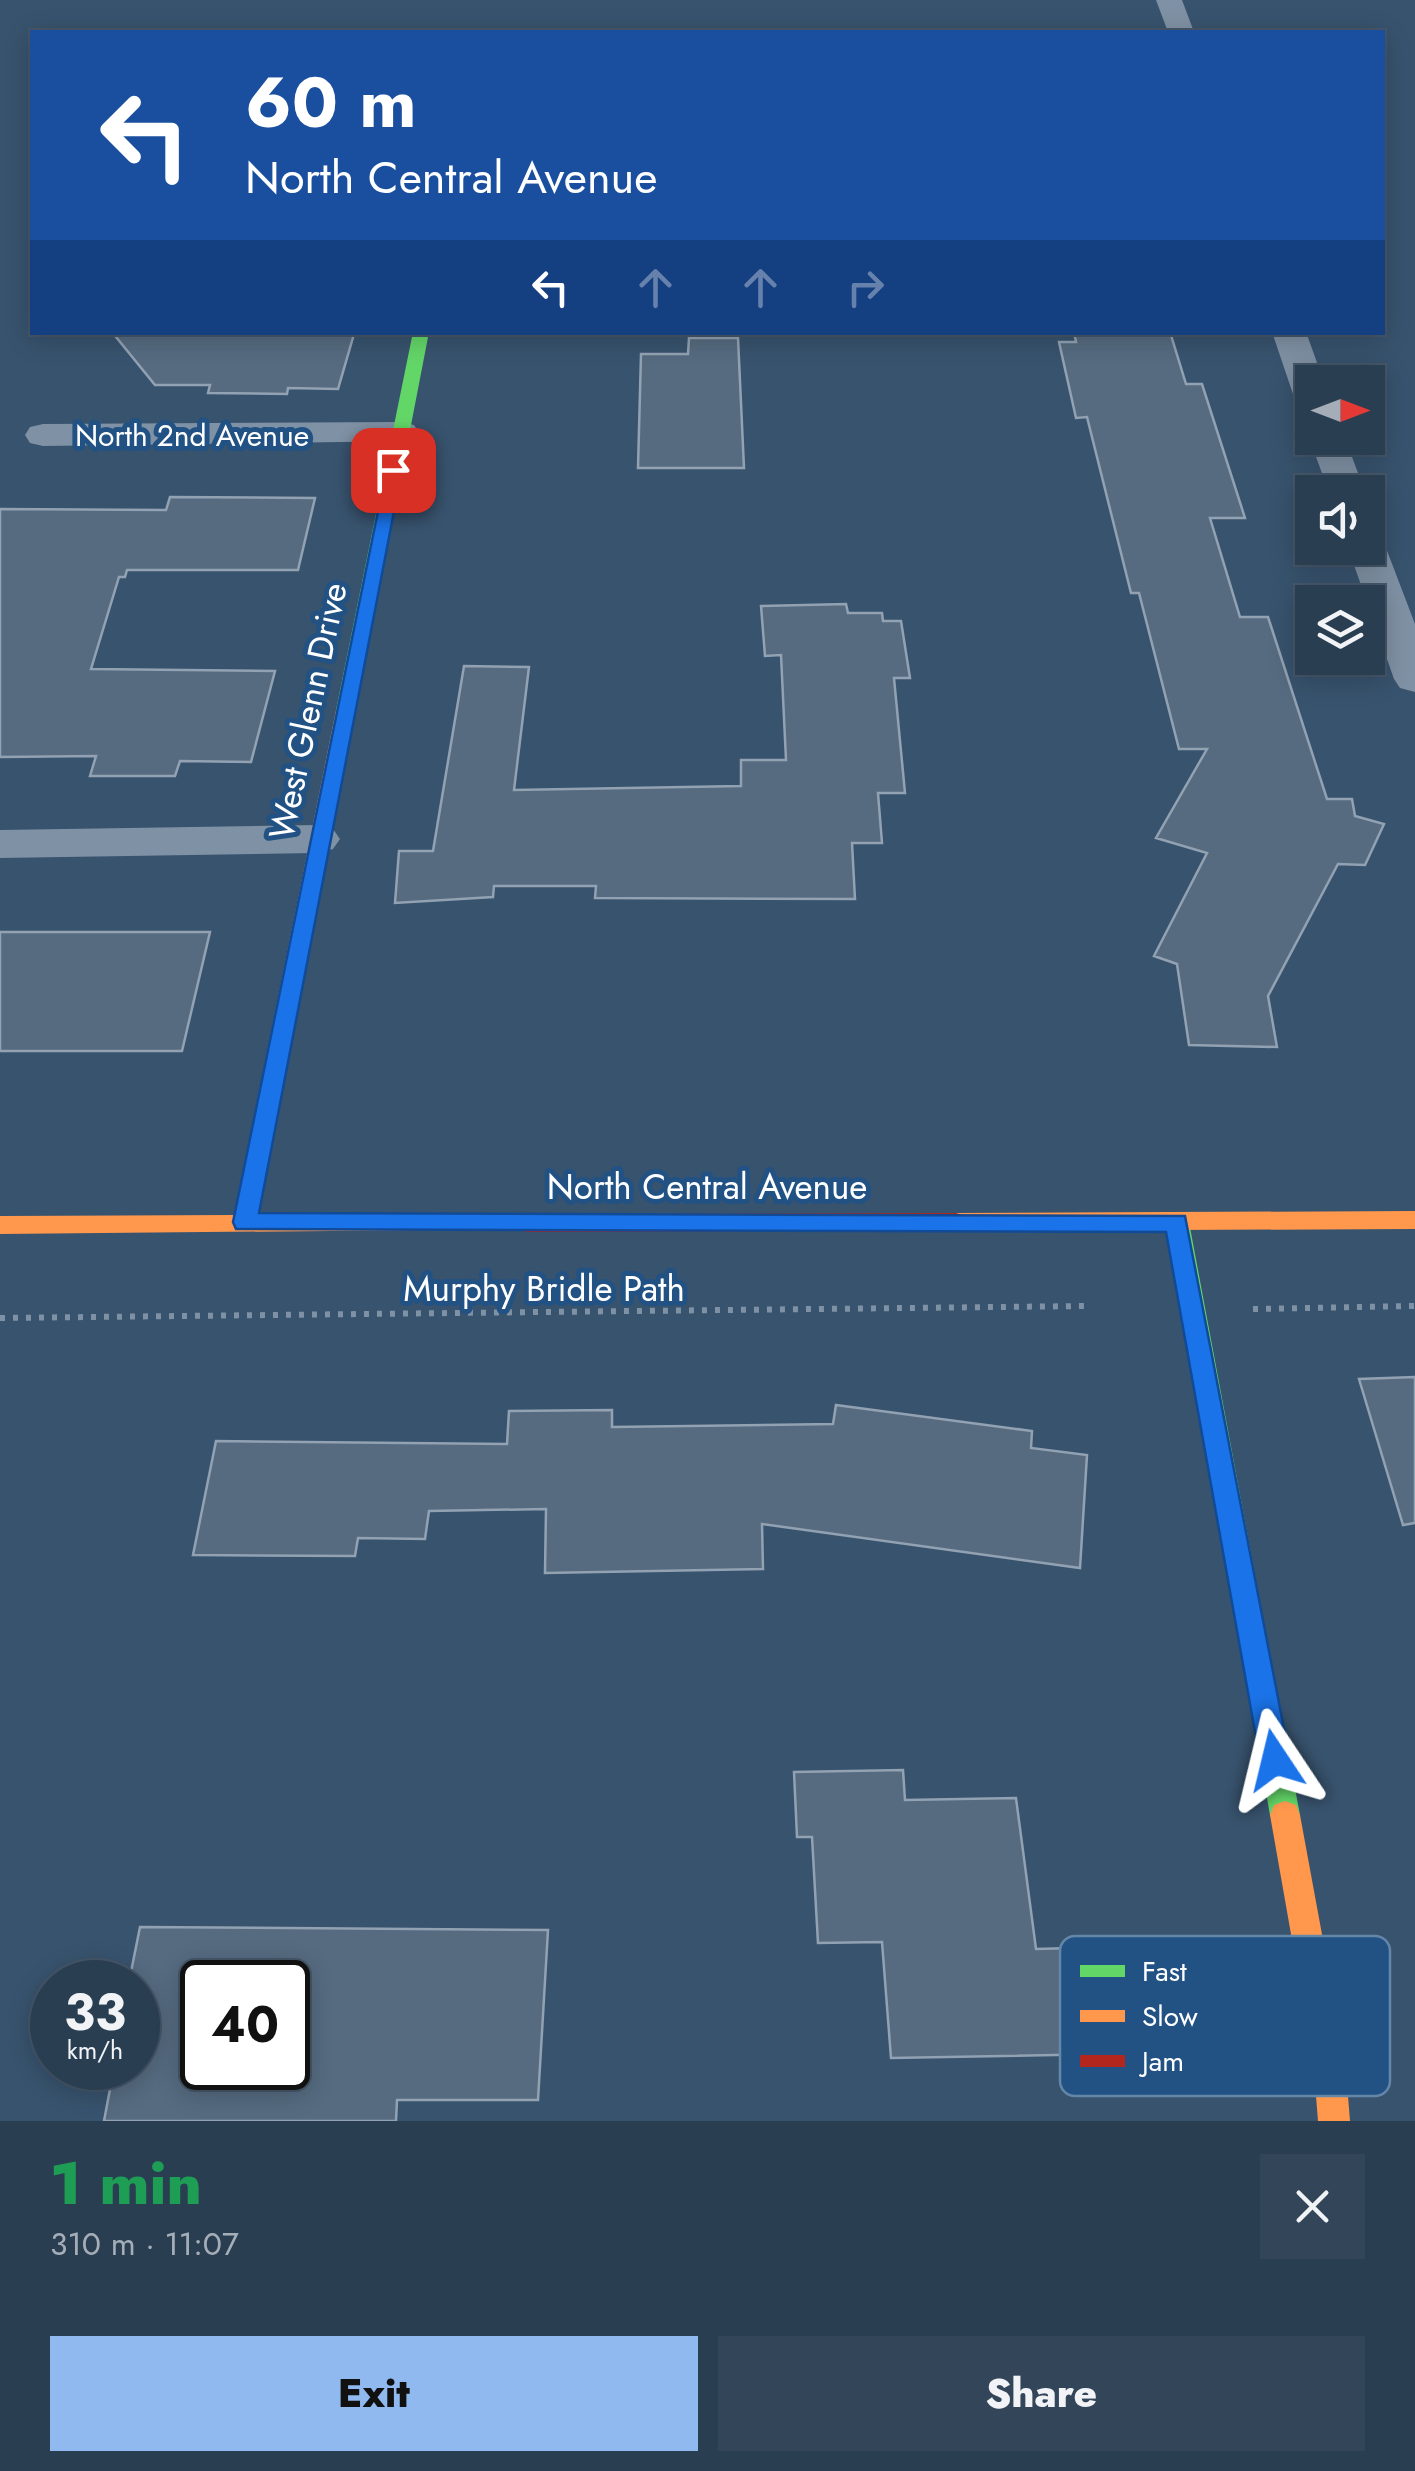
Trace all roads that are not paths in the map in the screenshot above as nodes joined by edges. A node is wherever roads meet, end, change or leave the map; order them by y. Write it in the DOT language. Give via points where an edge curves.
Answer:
graph roads {
  1 [pos="1169,0"];
  2 [pos="1180,30"];
  3 [pos="420,335"];
  4 [pos="1290,335"];
  5 [pos="1301,365"];
  6 [pos="401,434"];
  7 [pos="43,435"];
  8 [pos="1373,565"];
  9 [pos="1415,679"];
  10 [pos="317,839"];
  11 [pos="0,844"];
  12 [pos="1415,1220"];
  13 [pos="245,1222"];
  14 [pos="1177,1222"];
  15 [pos="0,1225"];
  16 [pos="1307,1936"];
  17 [pos="1332,2096"];
  18 [pos="1334,2121"];
  1 -- 2 [label="street"];
  3 -- 6 [label="street, West Glenn Drive"];
  4 -- 5 [label="street"];
  6 -- 7 [label="street, North 2nd Avenue"];
  6 -- 10 [label="street, West Glenn Drive"];
  8 -- 9 [label="street"];
  10 -- 11 [label="street"];
  10 -- 13 [label="street, West Glenn Drive"];
  12 -- 14 [label="street, North Central Avenue"];
  13 -- 14 [label="street, North Central Avenue"];
  13 -- 15 [label="street, North Central Avenue"];
  14 -- 16 [label="street"];
  17 -- 18 [label="street"];
}
